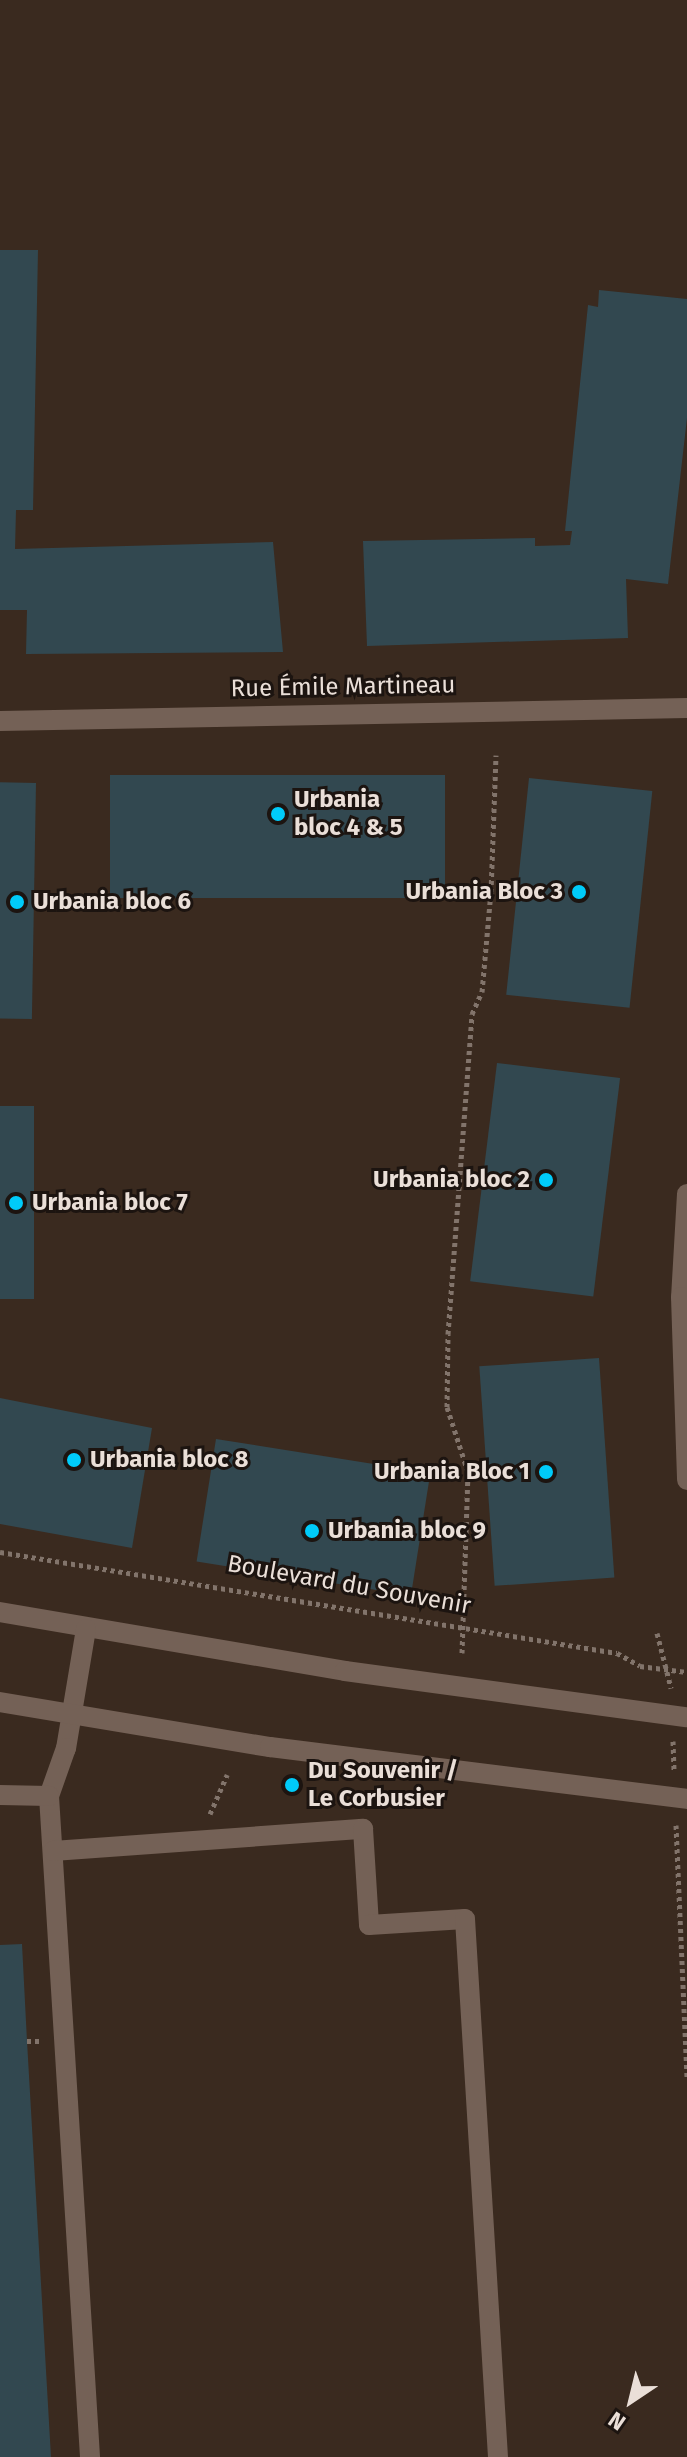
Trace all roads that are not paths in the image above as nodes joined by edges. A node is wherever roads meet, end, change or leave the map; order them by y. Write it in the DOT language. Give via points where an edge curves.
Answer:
graph roads {
  1 [pos="687,708"];
  2 [pos="0,721"];
  3 [pos="687,1194"];
  4 [pos="687,1480"];
  5 [pos="0,1612"];
  6 [pos="86,1629"];
  7 [pos="0,1702"];
  8 [pos="72,1715"];
  9 [pos="687,1717"];
  10 [pos="0,1795"];
  11 [pos="49,1796"];
  12 [pos="687,1799"];
  13 [pos="53,1851"];
  14 [pos="90,2457"];
  15 [pos="498,2457"];
  1 -- 2 [label="street, Rue Émile Martineau"];
  3 -- 4 [label="street" via="681,1297"];
  5 -- 6 [label="street"];
  6 -- 8 [label="street"];
  6 -- 9 [label="street"];
  7 -- 8 [label="street"];
  8 -- 11 [label="street"];
  8 -- 12 [label="street"];
  10 -- 11 [label="street"];
  11 -- 13 [label="street"];
  13 -- 14 [label="street"];
  13 -- 15 [label="street" via="363,1829 369,1925 465,1919"];
}
